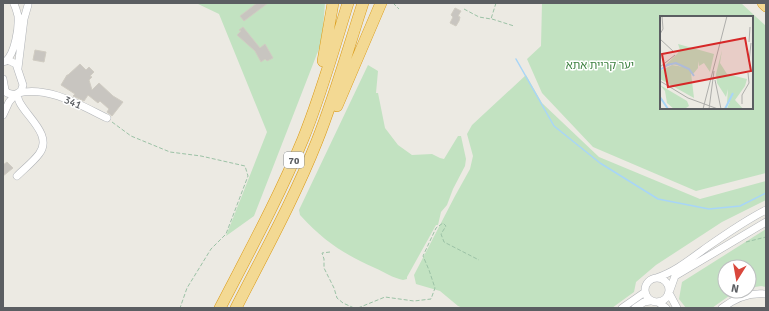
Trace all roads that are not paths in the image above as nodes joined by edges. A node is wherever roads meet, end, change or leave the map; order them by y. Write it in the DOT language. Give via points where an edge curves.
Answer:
graph roads {
  1 [pos="333,3"];
  2 [pos="348,3"];
  3 [pos="363,3"];
  4 [pos="381,3"];
  5 [pos="763,3"];
  6 [pos="14,4"];
  7 [pos="30,4"];
  8 [pos="766,6"];
  9 [pos="4,62"];
  10 [pos="18,68"];
  11 [pos="3,79"];
  12 [pos="21,81"];
  13 [pos="4,88"];
  14 [pos="37,92"];
  15 [pos="17,94"];
  16 [pos="3,97"];
  17 [pos="3,115"];
  18 [pos="107,118"];
  19 [pos="294,160"];
  20 [pos="17,176"];
  21 [pos="286,210"];
  22 [pos="766,210"];
  23 [pos="766,222"];
  24 [pos="656,278"];
  25 [pos="645,292"];
  26 [pos="669,292"];
  27 [pos="766,294"];
  28 [pos="732,301"];
  29 [pos="654,302"];
  30 [pos="220,308"];
  31 [pos="236,308"];
  32 [pos="622,308"];
  33 [pos="635,308"];
  34 [pos="666,308"];
  35 [pos="677,308"];
  36 [pos="722,308"];
  37 [pos="737,308"];
  1 -- 19 [label="highway" via="317,88"];
  2 -- 19 [label="highway, 70" via="316,104"];
  3 -- 21 [label="highway, 70" via="324,122"];
  4 -- 21 [label="highway" via="338,104"];
  5 -- 8 [label="highway"];
  6 -- 7 [label="street" via="21,7"];
  6 -- 9 [label="street" via="18,21 13,50"];
  7 -- 10 [label="street" via="24,19"];
  9 -- 10 [label="street" via="14,62"];
  10 -- 12 [label="street"];
  11 -- 13 [label="street"];
  12 -- 14 [label="street"];
  12 -- 15 [label="street" via="23,87"];
  13 -- 15 [label="street" via="7,93"];
  13 -- 16 [label="street"];
  14 -- 15 [label="street"];
  14 -- 18 [label="street, 341" via="70,100"];
  15 -- 17 [label="street" via="9,102"];
  15 -- 20 [label="street" via="19,102 44,140 40,154"];
  19 -- 30 [label="highway, 70"];
  21 -- 31 [label="highway, 70"];
  22 -- 24 [label="street" via="680,266"];
  23 -- 26 [label="street" via="675,276"];
  24 -- 25 [label="street" via="648,282"];
  24 -- 26 [label="street" via="667,283"];
  25 -- 29 [label="street" via="647,298"];
  25 -- 32 [label="street"];
  26 -- 29 [label="street" via="664,301"];
  26 -- 35 [label="street"];
  27 -- 28 [label="street" via="755,293"];
  28 -- 36 [label="street"];
  28 -- 37 [label="street"];
  29 -- 33 [label="street" via="644,302"];
  29 -- 34 [label="street"];
}
